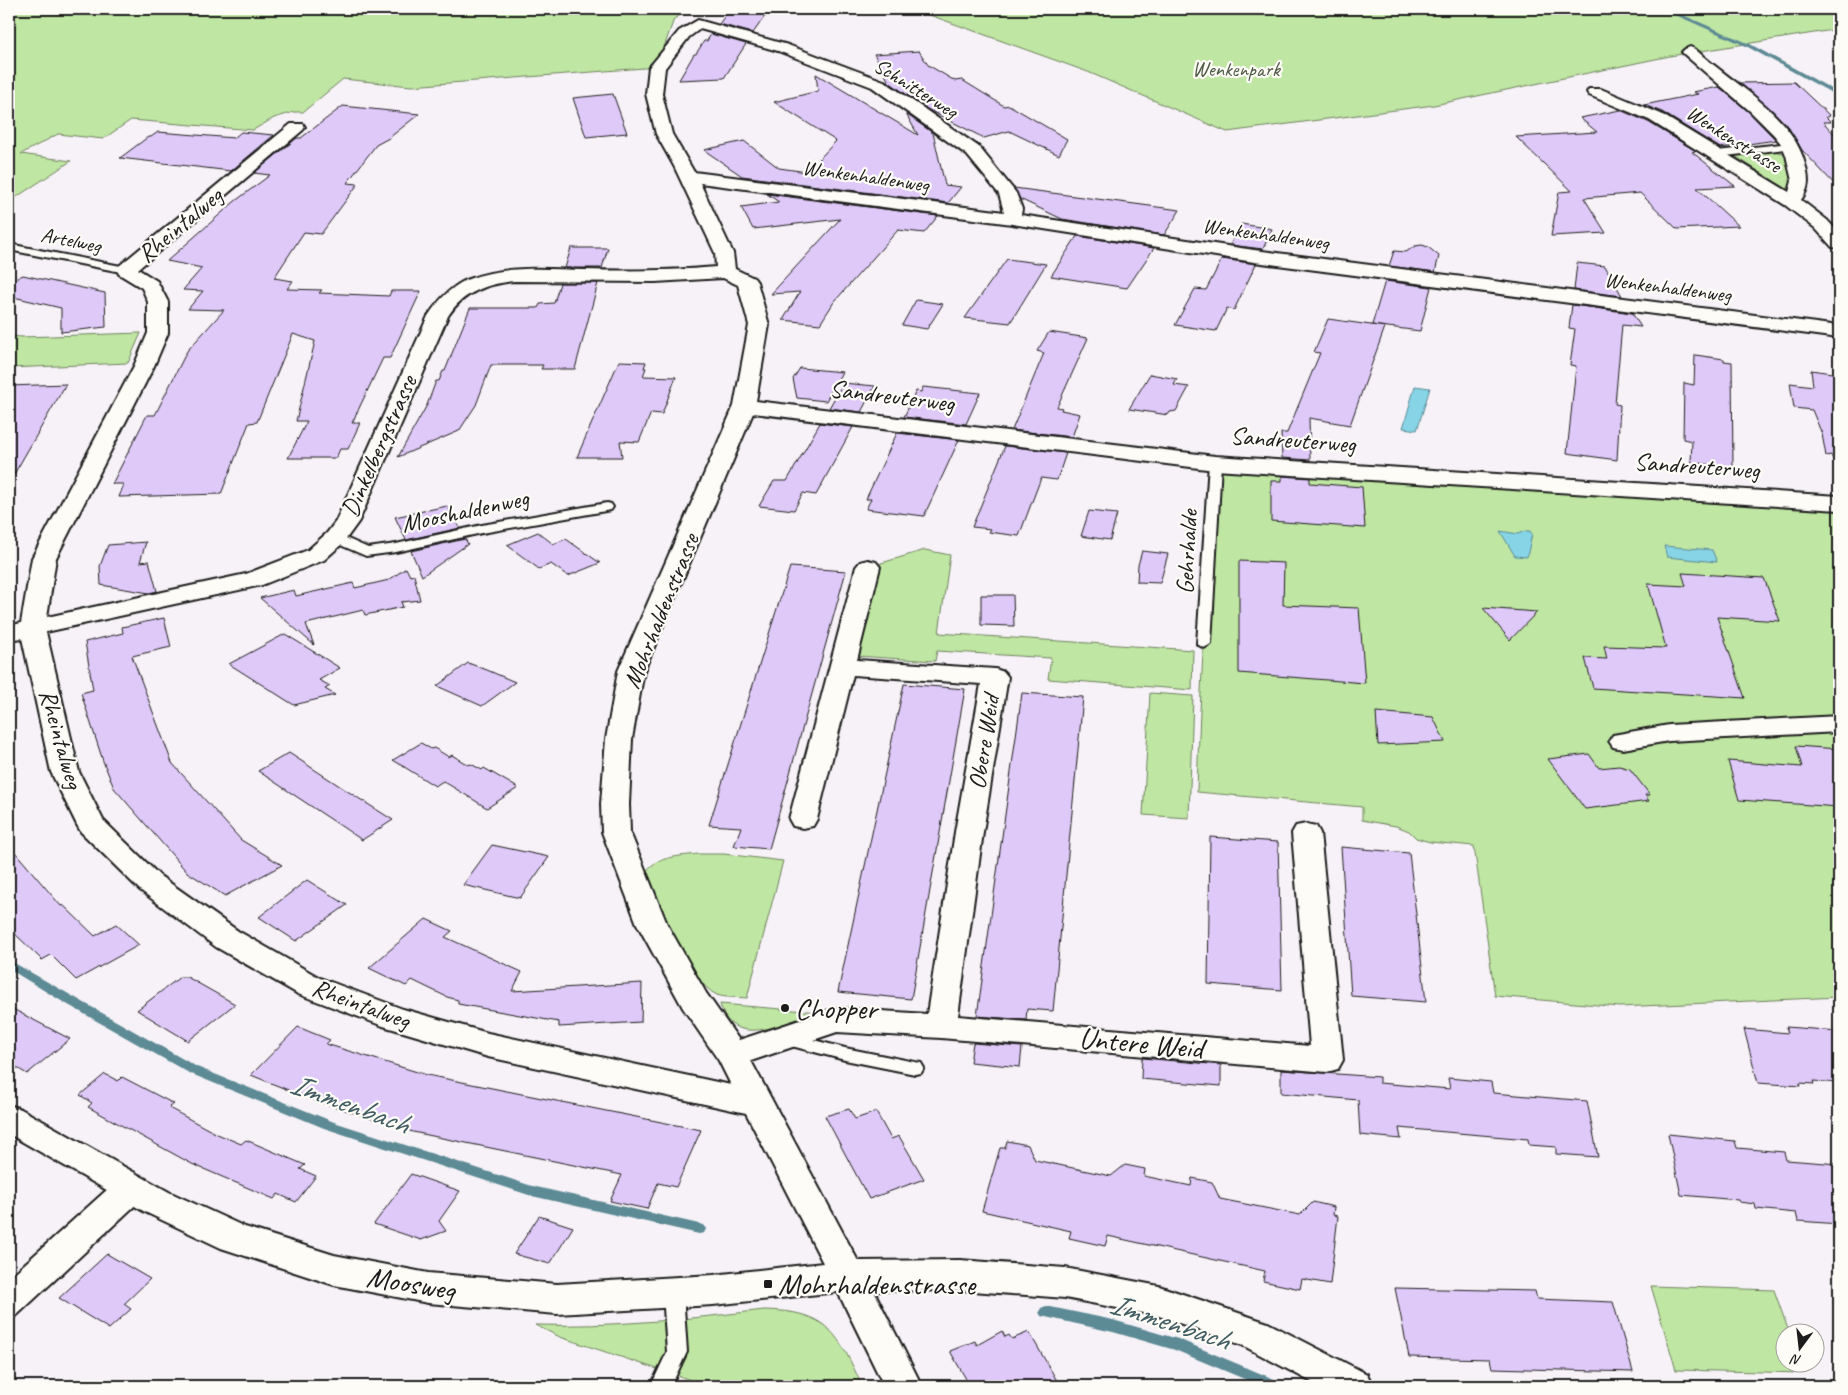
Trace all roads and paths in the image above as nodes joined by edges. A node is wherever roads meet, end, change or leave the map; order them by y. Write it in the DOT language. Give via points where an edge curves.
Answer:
graph roads {
  1 [pos="707,9"];
  2 [pos="698,24"];
  3 [pos="1690,52"];
  4 [pos="1595,92"];
  5 [pos="297,127"];
  6 [pos="1791,146"];
  7 [pos="1717,154"];
  8 [pos="688,177"];
  9 [pos="1792,201"];
  10 [pos="1012,219"];
  11 [pos="1839,243"];
  12 [pos="9,247"];
  13 [pos="126,270"];
  14 [pos="726,272"];
  15 [pos="1839,332"];
  16 [pos="745,406"];
  17 [pos="1215,463"];
  18 [pos="1839,503"];
  19 [pos="607,507"];
  20 [pos="335,538"];
  21 [pos="868,567"];
  22 [pos="21,631"];
  23 [pos="1204,644"];
  24 [pos="842,667"];
  25 [pos="1839,724"];
  26 [pos="1623,740"];
  27 [pos="803,819"];
  28 [pos="1306,833"];
  29 [pos="941,1026"];
  30 [pos="783,1038"];
  31 [pos="732,1056"];
  32 [pos="915,1068"];
  33 [pos="756,1103"];
  34 [pos="9,1118"];
  35 [pos="132,1188"];
  36 [pos="848,1276"];
  37 [pos="9,1289"];
  38 [pos="672,1293"];
  39 [pos="9,1310"];
  40 [pos="661,1386"];
  41 [pos="903,1386"];
  42 [pos="1354,1386"];
  1 -- 2 [label="street" via="696,18"];
  2 -- 8 [label="street" via="684,34 658,67 654,94 664,134"];
  2 -- 10 [label="street, Schnitterweg" via="783,48 878,84 973,151 1007,192 1013,209"];
  3 -- 6 [label="street" via="1770,121"];
  4 -- 7 [label="street, Wenkenstrasse" via="1656,117"];
  5 -- 13 [label="street, Rheintalweg"];
  6 -- 7 [label="lane"];
  6 -- 9 [label="street" via="1801,180 1800,192"];
  7 -- 9 [label="street, Wenkenstrasse"];
  8 -- 10 [label="street, Wenkenhaldenweg"];
  8 -- 14 [label="street" via="724,253"];
  9 -- 11 [label="street, Wenkenstrasse"];
  10 -- 15 [label="street, Wenkenhaldenweg" via="1254,256"];
  12 -- 13 [label="lane, Artelweg"];
  13 -- 22 [label="street, Rheintalweg" via="150,285 158,302 158,332 144,366 44,558"];
  14 -- 16 [label="street, Mohrhaldenstrasse" via="746,282 759,325"];
  14 -- 20 [label="street, Dinkelbergstrasse" via="656,277 504,276 459,292 447,301 438,316 347,521"];
  16 -- 17 [label="street, Sandreuterweg"];
  16 -- 31 [label="street, Mohrhaldenstrasse" via="631,671 618,739 615,804 616,832 652,924 694,1000"];
  17 -- 18 [label="street, Sandreuterweg"];
  17 -- 23 [label="lane, Gehrhalde"];
  19 -- 20 [label="lane, Mooshaldenweg" via="366,552"];
  20 -- 22 [label="street, Dinkelbergstrasse" via="316,555 253,580"];
  21 -- 24 [label="street"];
  22 -- 33 [label="street, Rheintalweg" via="65,772 91,825 150,883 227,939 309,986 394,1018 488,1046"];
  24 -- 27 [label="street"];
  24 -- 29 [label="street, Obere Weid" via="995,677"];
  25 -- 26 [label="street" via="1669,733"];
  28 -- 29 [label="street, Untere Weid" via="1327,1060"];
  29 -- 30 [label="street, Untere Weid" via="836,1020"];
  30 -- 31 [label="street, Untere Weid"];
  30 -- 32 [label="lane"];
  31 -- 33 [label="street, Mohrhaldenstrasse"];
  33 -- 36 [label="street, Mohrhaldenstrasse"];
  34 -- 35 [label="street, Moosweg"];
  35 -- 37 [label="lane"];
  35 -- 38 [label="street, Moosweg" via="234,1238 334,1270 428,1288 557,1299"];
  35 -- 39 [label="lane"];
  36 -- 38 [label="street, Moosweg"];
  36 -- 41 [label="street, Mohrhaldenstrasse"];
  36 -- 42 [label="street, Moosweg" via="960,1275 1056,1282 1159,1301 1255,1334"];
  38 -- 40 [label="lane" via="677,1352"];
}
